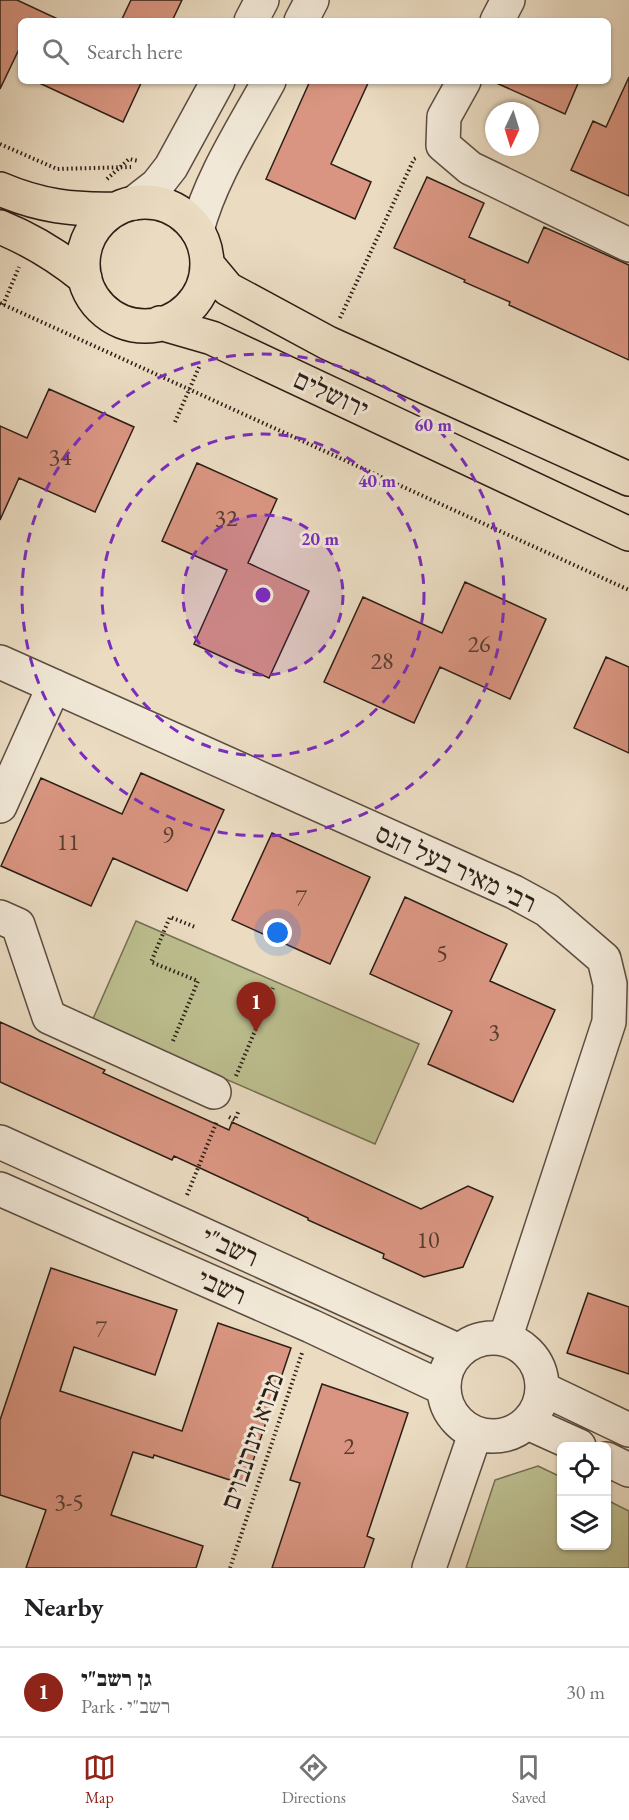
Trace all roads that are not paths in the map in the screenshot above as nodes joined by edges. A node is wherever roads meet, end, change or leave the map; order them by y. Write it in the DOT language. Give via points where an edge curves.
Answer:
graph roads {
  1 [pos="262,0"];
  2 [pos="312,0"];
  3 [pos="508,0"];
  4 [pos="252,18"];
  5 [pos="303,18"];
  6 [pos="499,18"];
  7 [pos="216,84"];
  8 [pos="267,84"];
  9 [pos="462,84"];
  10 [pos="0,189"];
  11 [pos="125,206"];
  12 [pos="0,227"];
  13 [pos="197,230"];
  14 [pos="629,245"];
  15 [pos="207,264"];
  16 [pos="85,278"];
  17 [pos="160,323"];
  18 [pos="629,479"];
  19 [pos="629,534"];
  20 [pos="0,662"];
  21 [pos="54,686"];
  22 [pos="0,806"];
  23 [pos="0,917"];
  24 [pos="214,1092"];
  25 [pos="0,1142"];
  26 [pos="0,1189"];
  27 [pos="505,1339"];
  28 [pos="459,1351"];
  29 [pos="443,1388"];
  30 [pos="543,1389"];
  31 [pos="528,1423"];
  32 [pos="629,1430"];
  33 [pos="475,1434"];
  34 [pos="570,1442"];
  35 [pos="611,1461"];
  36 [pos="629,1470"];
  37 [pos="429,1568"];
  1 -- 4 [label="street"];
  2 -- 5 [label="street"];
  3 -- 6 [label="street"];
  7 -- 11 [label="street" via="171,167 157,185"];
  8 -- 13 [label="street" via="211,188"];
  9 -- 14 [label="street" via="444,117 443,145 470,168"];
  10 -- 11 [label="main road" via="42,204 76,210"];
  11 -- 13 [label="main road" via="149,202 176,210"];
  11 -- 16 [label="main road" via="98,225 86,246"];
  12 -- 16 [label="main road" via="31,240"];
  13 -- 15 [label="main road"];
  15 -- 17 [label="main road" via="202,288 194,302 182,313"];
  15 -- 18 [label="main road, ירושלים" via="228,289 328,344"];
  16 -- 17 [label="main road" via="100,306 113,316 128,323"];
  17 -- 19 [label="main road, ירושלים" via="212,338"];
  20 -- 21 [label="street, רבי מאיר בעל הנס"];
  21 -- 22 [label="street"];
  21 -- 27 [label="street, רבי מאיר בעל הנס" via="514,892 547,910 604,959 610,984 609,1022"];
  23 -- 24 [label="street" via="18,925 49,1017"];
  25 -- 28 [label="street, רשב\"י"];
  26 -- 29 [label="street, רשבי"];
  27 -- 28 [label="street" via="473,1342"];
  27 -- 30 [label="street" via="533,1357"];
  28 -- 29 [label="street" via="445,1374"];
  29 -- 33 [label="street" via="452,1416"];
  30 -- 31 [label="street" via="541,1401"];
  30 -- 32 [label="street"];
  31 -- 33 [label="street" via="503,1436"];
  31 -- 34 [label="street"];
  33 -- 37 [label="street"];
  35 -- 36 [label="street"];
}
